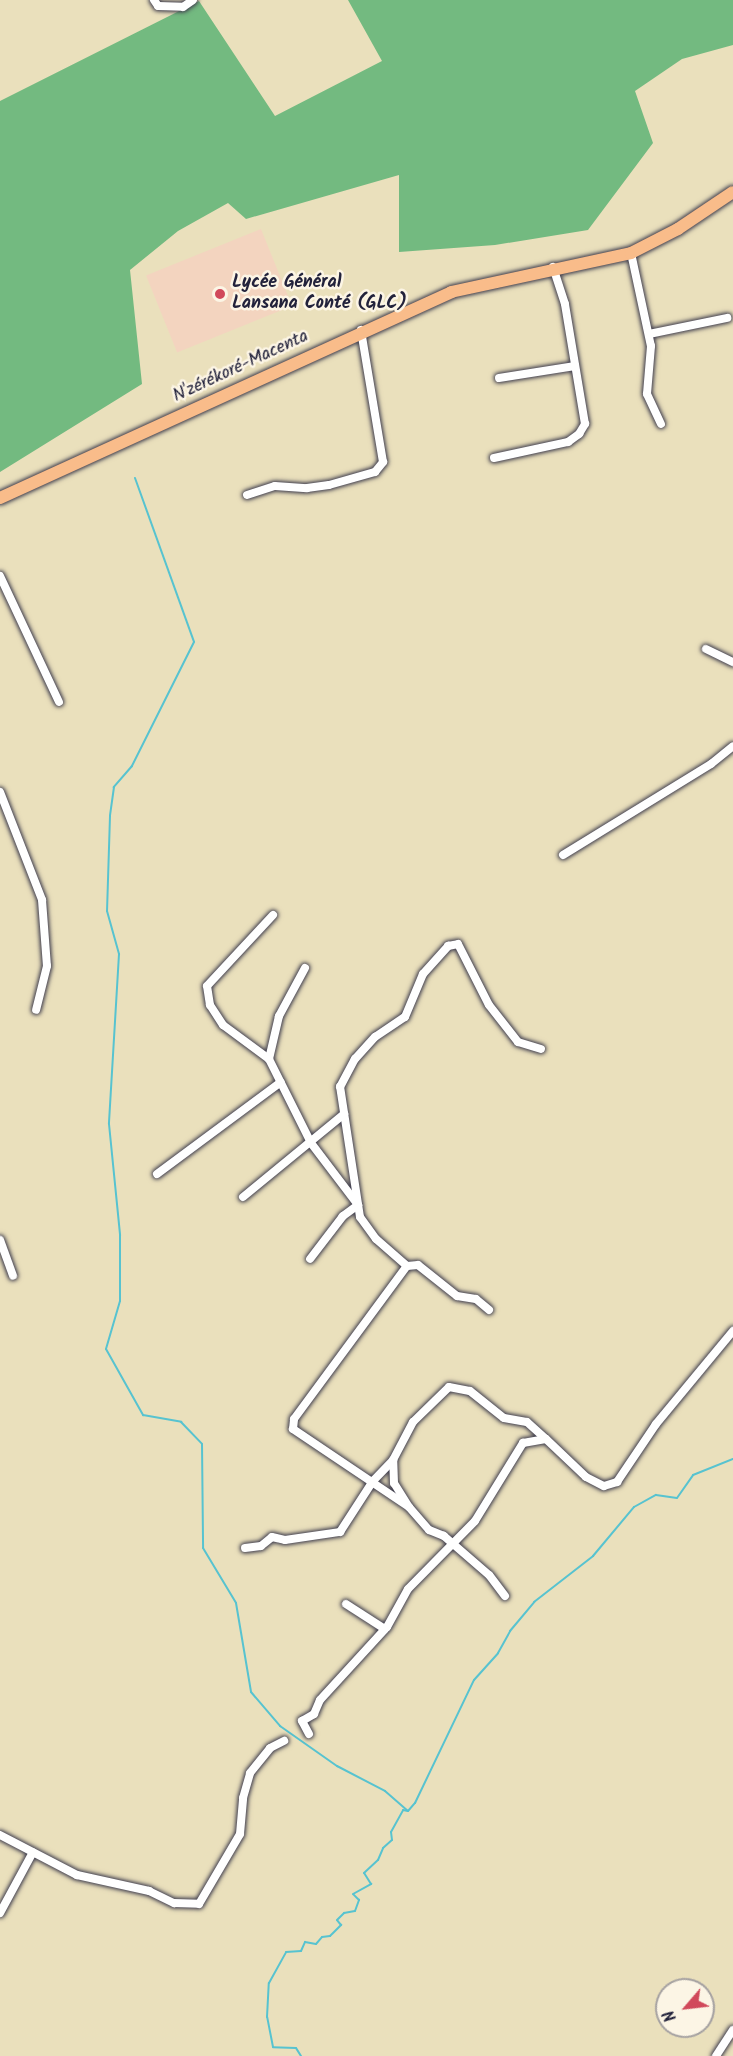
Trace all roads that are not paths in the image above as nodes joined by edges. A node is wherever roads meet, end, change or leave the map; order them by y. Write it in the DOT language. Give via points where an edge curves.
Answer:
graph roads {
  1 [pos="154,0"];
  2 [pos="193,0"];
  3 [pos="733,192"];
  4 [pos="631,253"];
  5 [pos="553,267"];
  6 [pos="727,318"];
  7 [pos="361,330"];
  8 [pos="649,334"];
  9 [pos="575,366"];
  10 [pos="499,378"];
  11 [pos="661,424"];
  12 [pos="494,458"];
  13 [pos="247,495"];
  14 [pos="0,498"];
  15 [pos="0,576"];
  16 [pos="706,649"];
  17 [pos="733,662"];
  18 [pos="59,702"];
  19 [pos="733,746"];
  20 [pos="0,792"];
  21 [pos="563,855"];
  22 [pos="273,915"];
  23 [pos="305,968"];
  24 [pos="36,1010"];
  25 [pos="541,1049"];
  26 [pos="268,1059"];
  27 [pos="281,1082"];
  28 [pos="344,1114"];
  29 [pos="311,1143"];
  30 [pos="157,1174"];
  31 [pos="243,1197"];
  32 [pos="358,1205"];
  33 [pos="0,1240"];
  34 [pos="310,1259"];
  35 [pos="407,1266"];
  36 [pos="13,1276"];
  37 [pos="489,1310"];
  38 [pos="733,1331"];
  39 [pos="546,1439"];
  40 [pos="393,1460"];
  41 [pos="373,1481"];
  42 [pos="409,1507"];
  43 [pos="453,1544"];
  44 [pos="245,1548"];
  45 [pos="505,1596"];
  46 [pos="346,1604"];
  47 [pos="385,1629"];
  48 [pos="309,1734"];
  49 [pos="284,1741"];
  50 [pos="0,1835"];
  51 [pos="33,1852"];
  52 [pos="0,1913"];
  53 [pos="733,2030"];
  54 [pos="716,2056"];
  1 -- 2 [label="street" via="158,6 183,6"];
  3 -- 4 [label="highway, N'zérékoré-Macenta" via="678,229"];
  4 -- 5 [label="highway, N'zérékoré-Macenta"];
  4 -- 8 [label="street"];
  5 -- 7 [label="highway, N'zérékoré-Macenta" via="451,292"];
  5 -- 9 [label="street" via="565,304"];
  6 -- 8 [label="street"];
  7 -- 13 [label="street" via="383,462 375,472 346,480 307,488 275,486"];
  7 -- 14 [label="highway, N'zérékoré-Macenta"];
  8 -- 11 [label="street" via="647,394"];
  9 -- 10 [label="street"];
  9 -- 12 [label="street" via="585,424 579,434 568,442"];
  15 -- 18 [label="street"];
  16 -- 17 [label="street"];
  19 -- 21 [label="street"];
  20 -- 24 [label="street" via="42,900 47,966"];
  22 -- 26 [label="street" via="207,986 210,1005 223,1025"];
  23 -- 26 [label="street" via="279,1016"];
  25 -- 28 [label="street" via="518,1041 489,1005 458,944 448,946 423,974 405,1017 375,1037 355,1059 340,1087"];
  26 -- 27 [label="street"];
  27 -- 29 [label="street"];
  27 -- 30 [label="street"];
  28 -- 29 [label="street"];
  28 -- 32 [label="street"];
  29 -- 31 [label="street"];
  29 -- 32 [label="street"];
  32 -- 34 [label="street" via="343,1216"];
  32 -- 35 [label="street" via="360,1217 376,1239"];
  33 -- 36 [label="street"];
  35 -- 37 [label="street" via="418,1265 458,1296 476,1299"];
  35 -- 41 [label="street" via="294,1419 293,1429 324,1447 356,1474"];
  38 -- 39 [label="street" via="656,1424 617,1482 604,1486 586,1477"];
  39 -- 40 [label="street" via="527,1422 504,1418 470,1391 449,1387 413,1422"];
  39 -- 43 [label="street" via="523,1443 475,1521"];
  40 -- 41 [label="street"];
  40 -- 42 [label="street" via="394,1483"];
  41 -- 42 [label="street"];
  41 -- 44 [label="street" via="340,1532 285,1540 272,1538 261,1546"];
  42 -- 43 [label="street" via="429,1530"];
  43 -- 45 [label="street"];
  43 -- 47 [label="street" via="408,1589"];
  46 -- 47 [label="street"];
  47 -- 48 [label="street" via="320,1700 314,1714 302,1721"];
  49 -- 51 [label="street" via="270,1748 250,1773 240,1834 199,1904 174,1903 149,1892 78,1875"];
  50 -- 51 [label="street"];
  51 -- 52 [label="street"];
  53 -- 54 [label="street"];
}
